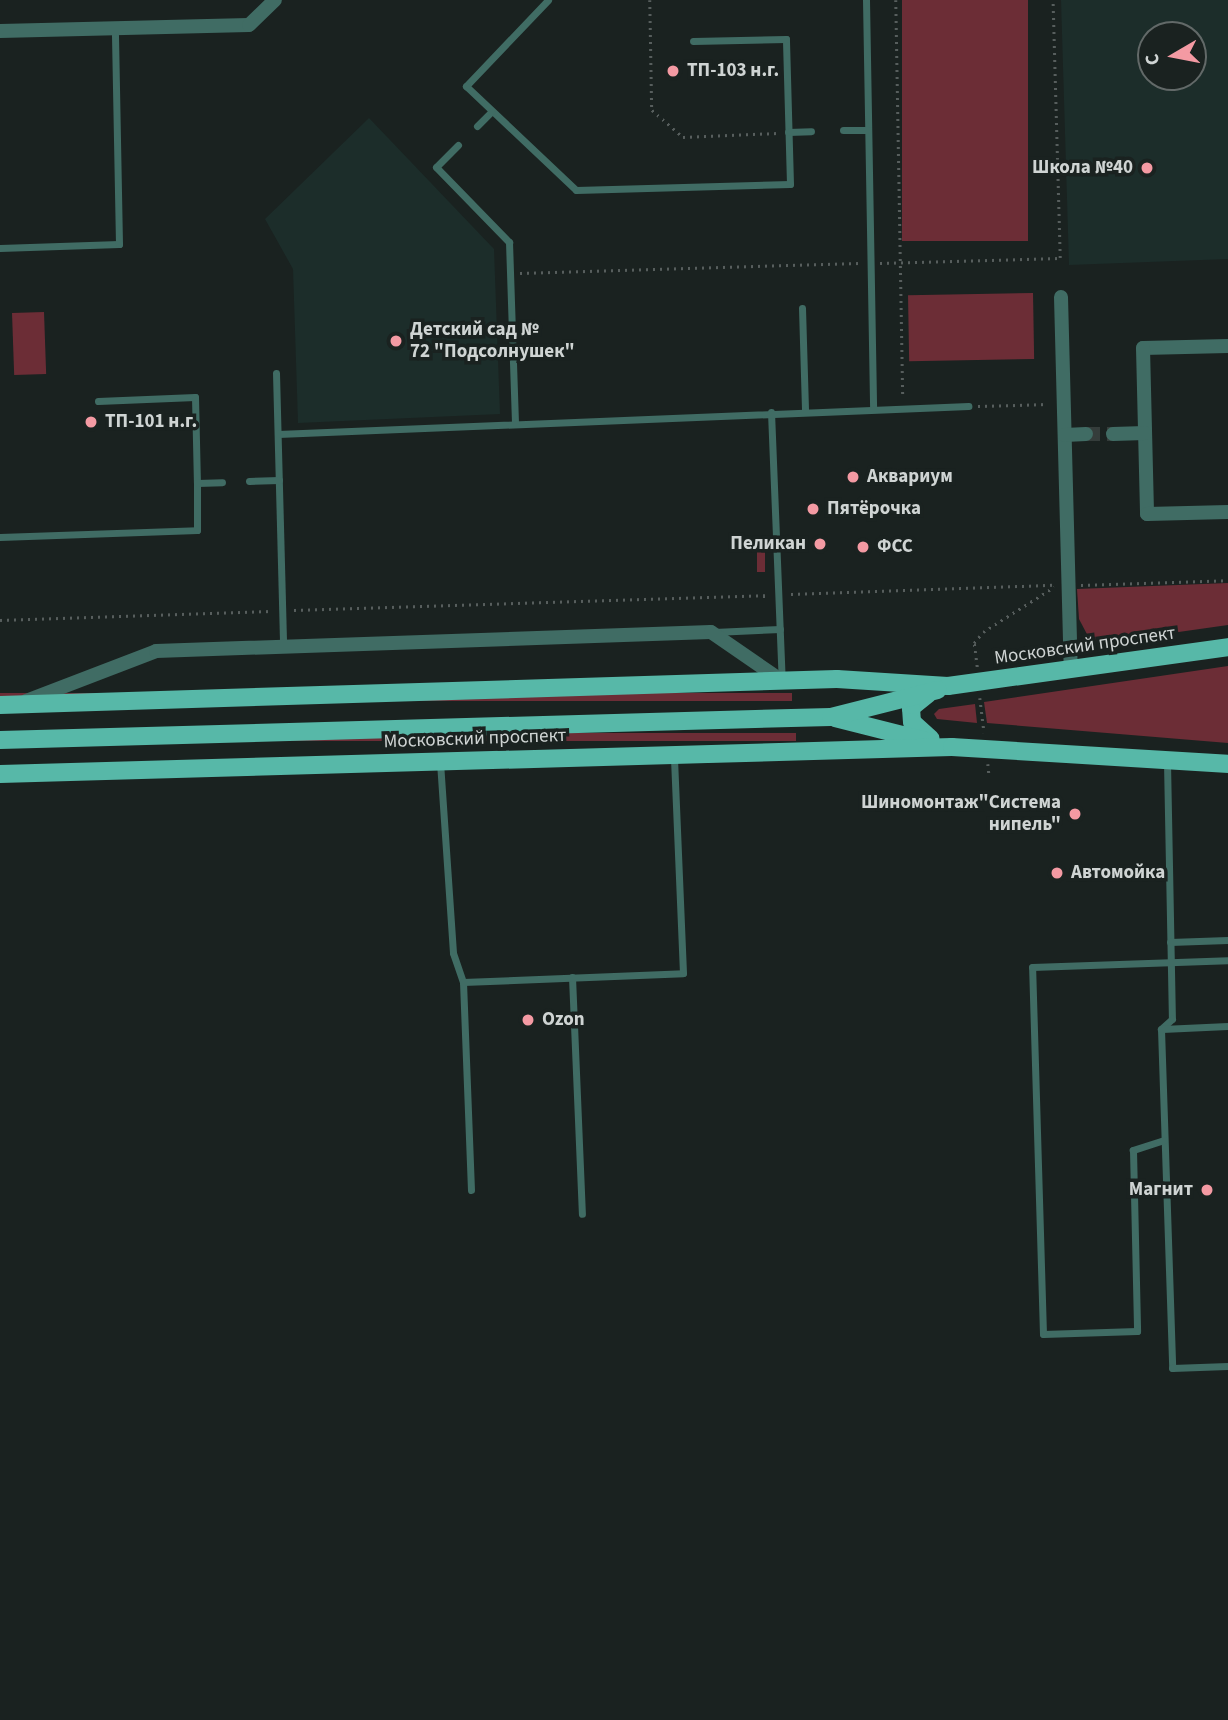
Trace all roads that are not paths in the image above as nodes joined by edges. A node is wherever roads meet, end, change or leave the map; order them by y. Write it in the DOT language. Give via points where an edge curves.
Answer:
graph roads {
  1 [pos="275,0"];
  2 [pos="548,0"];
  3 [pos="866,0"];
  4 [pos="114,29"];
  5 [pos="0,31"];
  6 [pos="693,41"];
  7 [pos="491,112"];
  8 [pos="477,126"];
  9 [pos="843,130"];
  10 [pos="868,130"];
  11 [pos="811,131"];
  12 [pos="788,132"];
  13 [pos="458,145"];
  14 [pos="0,248"];
  15 [pos="1061,297"];
  16 [pos="802,308"];
  17 [pos="1228,346"];
  18 [pos="276,373"];
  19 [pos="98,401"];
  20 [pos="968,406"];
  21 [pos="873,408"];
  22 [pos="805,411"];
  23 [pos="771,412"];
  24 [pos="515,422"];
  25 [pos="1145,433"];
  26 [pos="278,434"];
  27 [pos="1086,434"];
  28 [pos="1113,434"];
  29 [pos="1065,435"];
  30 [pos="279,480"];
  31 [pos="249,481"];
  32 [pos="222,482"];
  33 [pos="197,484"];
  34 [pos="1228,512"];
  35 [pos="0,537"];
  36 [pos="780,629"];
  37 [pos="711,632"];
  38 [pos="283,644"];
  39 [pos="1228,648"];
  40 [pos="1071,669"];
  41 [pos="782,681"];
  42 [pos="939,689"];
  43 [pos="9,705"];
  44 [pos="831,717"];
  45 [pos="0,740"];
  46 [pos="944,745"];
  47 [pos="674,755"];
  48 [pos="1166,758"];
  49 [pos="440,761"];
  50 [pos="1228,764"];
  51 [pos="0,774"];
  52 [pos="1228,940"];
  53 [pos="1170,942"];
  54 [pos="1228,960"];
  55 [pos="1170,962"];
  56 [pos="572,978"];
  57 [pos="463,982"];
  58 [pos="1228,1026"];
  59 [pos="1161,1029"];
  60 [pos="1164,1140"];
  61 [pos="471,1190"];
  62 [pos="582,1214"];
  63 [pos="1228,1366"];
  1 -- 4 [label="street" via="249,25"];
  2 -- 7 [label="lane" via="466,86"];
  3 -- 10 [label="lane"];
  4 -- 5 [label="street"];
  4 -- 14 [label="lane" via="119,244"];
  6 -- 12 [label="lane" via="786,39"];
  7 -- 8 [label="lane"];
  7 -- 12 [label="lane" via="576,190 790,184"];
  9 -- 10 [label="lane"];
  10 -- 21 [label="lane"];
  11 -- 12 [label="lane"];
  13 -- 24 [label="lane" via="436,167 509,242"];
  15 -- 29 [label="street"];
  16 -- 22 [label="lane"];
  17 -- 25 [label="street" via="1143,348"];
  18 -- 26 [label="lane"];
  19 -- 33 [label="lane" via="195,397"];
  20 -- 21 [label="lane"];
  21 -- 22 [label="lane"];
  22 -- 23 [label="lane"];
  23 -- 24 [label="lane"];
  23 -- 36 [label="lane"];
  24 -- 26 [label="lane"];
  25 -- 28 [label="street"];
  25 -- 34 [label="street" via="1147,514"];
  26 -- 30 [label="lane"];
  27 -- 29 [label="street"];
  29 -- 40 [label="street"];
  30 -- 31 [label="lane"];
  30 -- 38 [label="lane"];
  32 -- 33 [label="lane"];
  33 -- 35 [label="lane" via="197,530"];
  36 -- 37 [label="lane"];
  36 -- 41 [label="lane"];
  37 -- 38 [label="street"];
  37 -- 41 [label="street"];
  38 -- 43 [label="street" via="156,651"];
  39 -- 40 [label="main road, Московский проспект"];
  40 -- 42 [label="main road, Московский проспект"];
  41 -- 42 [label="main road, Московский проспект"];
  41 -- 43 [label="main road, Московский проспект"];
  42 -- 44 [label="main road, Московский проспект"];
  42 -- 46 [label="main road" via="911,708 912,722"];
  44 -- 45 [label="main road, Московский проспект"];
  44 -- 46 [label="main road, Московский проспект"];
  46 -- 47 [label="main road, Московский проспект"];
  46 -- 48 [label="main road, Московский проспект"];
  47 -- 49 [label="main road, Московский проспект"];
  47 -- 56 [label="lane" via="683,973"];
  48 -- 50 [label="main road, Московский проспект"];
  48 -- 53 [label="lane"];
  49 -- 51 [label="main road, Московский проспект"];
  49 -- 57 [label="lane" via="453,953"];
  52 -- 53 [label="lane"];
  53 -- 55 [label="lane"];
  54 -- 55 [label="lane"];
  55 -- 59 [label="lane" via="1171,1019"];
  55 -- 60 [label="lane" via="1032,967 1043,1334 1137,1331 1133,1150"];
  56 -- 57 [label="lane"];
  56 -- 62 [label="lane"];
  57 -- 61 [label="lane"];
  58 -- 59 [label="lane"];
  59 -- 60 [label="lane"];
  60 -- 63 [label="lane" via="1172,1368"];
}
